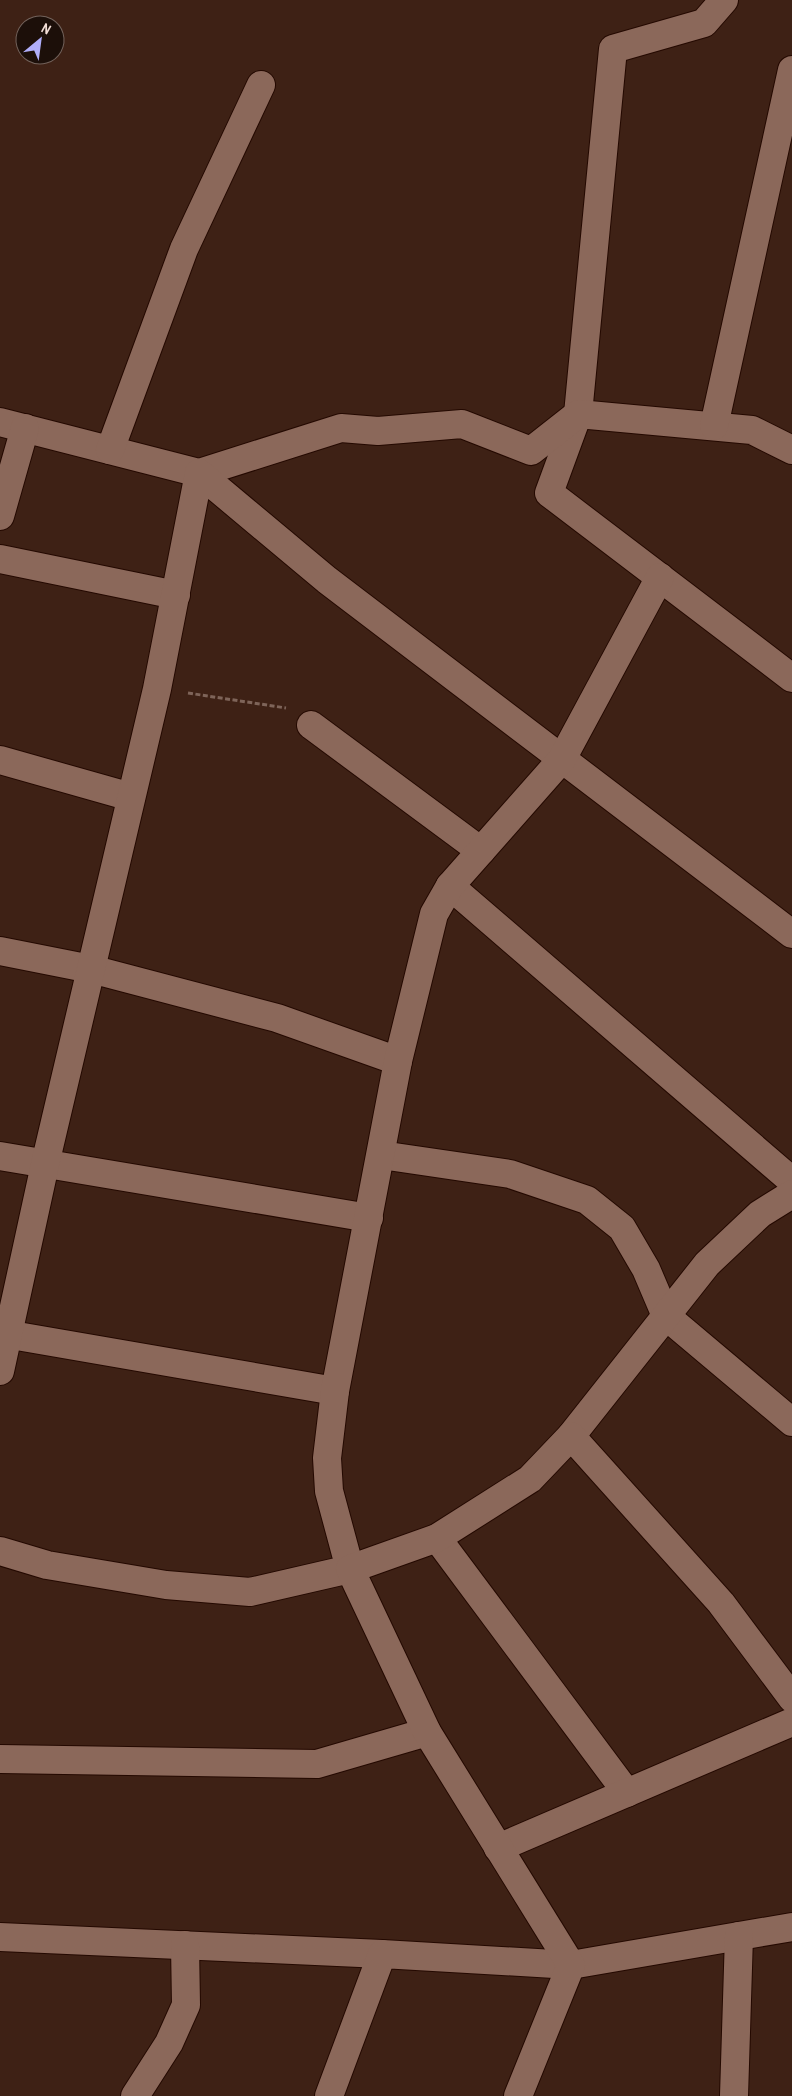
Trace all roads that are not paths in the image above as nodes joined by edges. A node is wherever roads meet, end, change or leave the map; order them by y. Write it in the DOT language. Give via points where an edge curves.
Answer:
graph roads {
  1 [pos="724,0"];
  2 [pos="792,70"];
  3 [pos="261,85"];
  4 [pos="578,414"];
  5 [pos="13,425"];
  6 [pos="714,426"];
  7 [pos="110,450"];
  8 [pos="792,450"];
  9 [pos="199,473"];
  10 [pos="0,516"];
  11 [pos="0,559"];
  12 [pos="660,577"];
  13 [pos="176,595"];
  14 [pos="792,678"];
  15 [pos="311,725"];
  16 [pos="0,760"];
  17 [pos="562,760"];
  18 [pos="132,797"];
  19 [pos="481,851"];
  20 [pos="450,886"];
  21 [pos="792,934"];
  22 [pos="0,951"];
  23 [pos="91,969"];
  24 [pos="398,1061"];
  25 [pos="381,1155"];
  26 [pos="0,1156"];
  27 [pos="45,1163"];
  28 [pos="792,1180"];
  29 [pos="792,1194"];
  30 [pos="369,1218"];
  31 [pos="666,1316"];
  32 [pos="4,1334"];
  33 [pos="0,1371"];
  34 [pos="336,1391"];
  35 [pos="792,1422"];
  36 [pos="571,1436"];
  37 [pos="437,1538"];
  38 [pos="0,1551"];
  39 [pos="350,1569"];
  40 [pos="792,1698"];
  41 [pos="792,1722"];
  42 [pos="427,1732"];
  43 [pos="0,1759"];
  44 [pos="627,1792"];
  45 [pos="498,1848"];
  46 [pos="792,1927"];
  47 [pos="739,1936"];
  48 [pos="0,1937"];
  49 [pos="185,1945"];
  50 [pos="382,1954"];
  51 [pos="571,1965"];
  52 [pos="135,2096"];
  53 [pos="329,2096"];
  54 [pos="518,2096"];
  55 [pos="734,2096"];
  1 -- 4 [label="street" via="704,23 613,49"];
  2 -- 6 [label="street"];
  3 -- 7 [label="street" via="184,249"];
  4 -- 6 [label="street"];
  4 -- 9 [label="street" via="531,452 462,424 378,431 341,428"];
  4 -- 12 [label="street" via="549,493"];
  5 -- 7 [label="street"];
  5 -- 10 [label="street"];
  6 -- 8 [label="street" via="752,430"];
  7 -- 9 [label="street"];
  9 -- 13 [label="street"];
  9 -- 17 [label="street" via="326,580"];
  11 -- 13 [label="street"];
  12 -- 14 [label="street"];
  12 -- 17 [label="street"];
  13 -- 18 [label="street"];
  15 -- 19 [label="street"];
  16 -- 18 [label="street"];
  17 -- 19 [label="street"];
  17 -- 21 [label="street"];
  18 -- 23 [label="street"];
  19 -- 20 [label="street"];
  20 -- 24 [label="street" via="434,914"];
  20 -- 28 [label="street"];
  22 -- 23 [label="street"];
  23 -- 24 [label="street" via="277,1018"];
  23 -- 27 [label="street"];
  24 -- 25 [label="street"];
  25 -- 30 [label="street"];
  25 -- 31 [label="street" via="510,1174 587,1200 622,1228 646,1269"];
  26 -- 27 [label="street"];
  27 -- 30 [label="street"];
  27 -- 32 [label="street"];
  29 -- 31 [label="street" via="760,1214 707,1264"];
  30 -- 34 [label="street"];
  31 -- 35 [label="street"];
  31 -- 36 [label="street"];
  32 -- 33 [label="street"];
  32 -- 34 [label="street"];
  34 -- 39 [label="street" via="327,1458 329,1491"];
  36 -- 37 [label="street" via="530,1479"];
  36 -- 40 [label="street" via="720,1603"];
  37 -- 39 [label="street"];
  37 -- 44 [label="street"];
  38 -- 39 [label="street" via="47,1565 157,1583 250,1592"];
  39 -- 42 [label="street"];
  41 -- 44 [label="street"];
  42 -- 43 [label="street" via="317,1764"];
  42 -- 45 [label="street"];
  44 -- 45 [label="street"];
  45 -- 51 [label="street"];
  46 -- 47 [label="street"];
  47 -- 51 [label="street"];
  47 -- 55 [label="street"];
  48 -- 49 [label="street"];
  49 -- 50 [label="street"];
  49 -- 52 [label="street" via="186,2005 169,2043"];
  50 -- 51 [label="street"];
  50 -- 53 [label="street"];
  51 -- 54 [label="street"];
}
